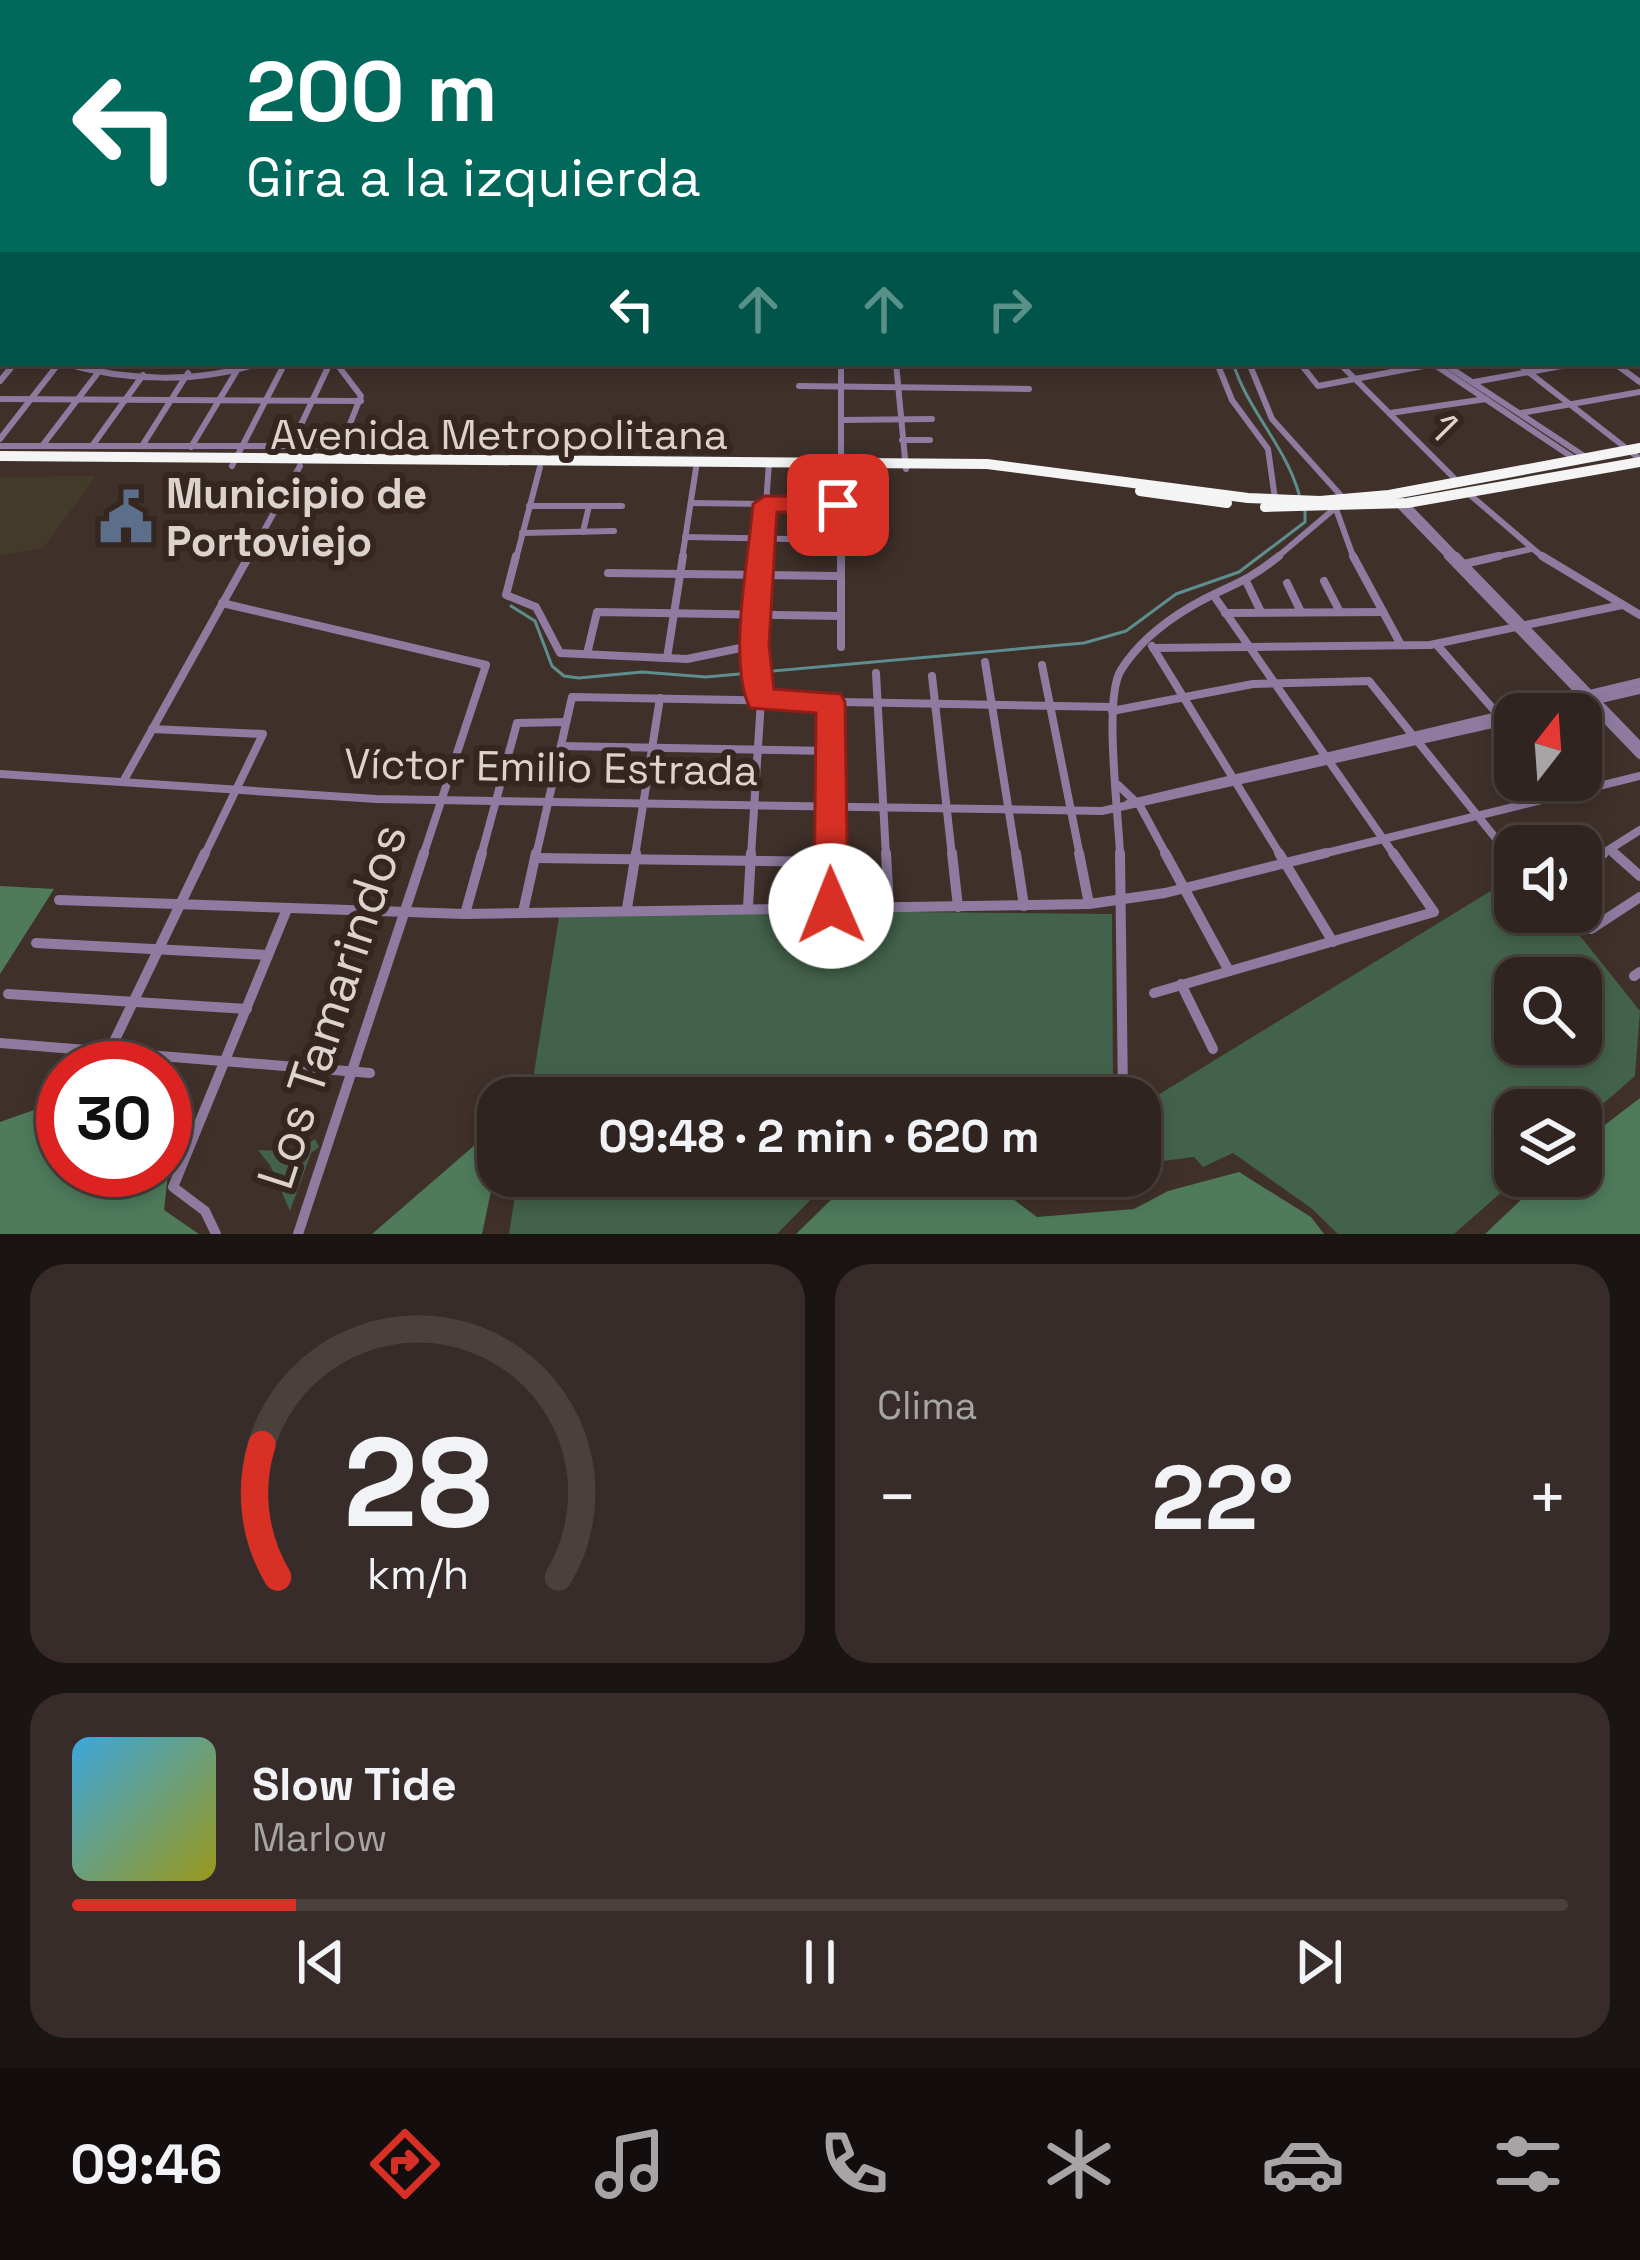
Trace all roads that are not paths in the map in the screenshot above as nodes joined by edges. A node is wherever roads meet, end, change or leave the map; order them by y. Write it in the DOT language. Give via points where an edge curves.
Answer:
graph roads {
  1 [pos="58,366"];
  2 [pos="71,366"];
  3 [pos="170,366"];
  4 [pos="250,366"];
  5 [pos="283,366"];
  6 [pos="331,366"];
  7 [pos="336,366"];
  8 [pos="841,366"];
  9 [pos="896,366"];
  10 [pos="1218,366"];
  11 [pos="1253,366"];
  12 [pos="1302,366"];
  13 [pos="1342,366"];
  14 [pos="1423,366"];
  15 [pos="1442,366"];
  16 [pos="1443,366"];
  17 [pos="1521,366"];
  18 [pos="1561,366"];
  19 [pos="1617,366"];
  20 [pos="236,371"];
  21 [pos="1528,372"];
  22 [pos="188,373"];
  23 [pos="97,374"];
  24 [pos="144,374"];
  25 [pos="166,374"];
  26 [pos="1355,380"];
  27 [pos="1472,382"];
  28 [pos="799,386"];
  29 [pos="842,386"];
  30 [pos="898,386"];
  31 [pos="1640,387"];
  32 [pos="1029,389"];
  33 [pos="0,399"];
  34 [pos="30,399"];
  35 [pos="78,399"];
  36 [pos="126,399"];
  37 [pos="172,399"];
  38 [pos="220,399"];
  39 [pos="1486,399"];
  40 [pos="266,400"];
  41 [pos="313,400"];
  42 [pos="361,401"];
  43 [pos="1568,405"];
  44 [pos="1388,413"];
  45 [pos="1520,413"];
  46 [pos="901,419"];
  47 [pos="932,419"];
  48 [pos="842,420"];
  49 [pos="902,440"];
  50 [pos="931,440"];
  51 [pos="0,442"];
  52 [pos="92,446"];
  53 [pos="143,446"];
  54 [pos="1640,448"];
  55 [pos="38,451"];
  56 [pos="189,452"];
  57 [pos="288,452"];
  58 [pos="1626,452"];
  59 [pos="338,453"];
  60 [pos="84,457"];
  61 [pos="135,457"];
  62 [pos="236,457"];
  63 [pos="0,460"];
  64 [pos="1640,460"];
  65 [pos="410,463"];
  66 [pos="769,465"];
  67 [pos="841,465"];
  68 [pos="905,465"];
  69 [pos="1591,465"];
  70 [pos="300,466"];
  71 [pos="540,467"];
  72 [pos="696,468"];
  73 [pos="1096,480"];
  74 [pos="1458,482"];
  75 [pos="1469,494"];
  76 [pos="1275,499"];
  77 [pos="1397,499"];
  78 [pos="691,503"];
  79 [pos="765,504"];
  80 [pos="1291,504"];
  81 [pos="1341,504"];
  82 [pos="838,505"];
  83 [pos="530,506"];
  84 [pos="589,506"];
  85 [pos="622,506"];
  86 [pos="1309,506"];
  87 [pos="1322,522"];
  88 [pos="614,531"];
  89 [pos="583,532"];
  90 [pos="522,533"];
  91 [pos="686,537"];
  92 [pos="762,538"];
  93 [pos="838,540"];
  94 [pos="1532,549"];
  95 [pos="1460,565"];
  96 [pos="608,573"];
  97 [pos="680,574"];
  98 [pos="760,576"];
  99 [pos="838,576"];
  100 [pos="1324,580"];
  101 [pos="1247,583"];
  102 [pos="1287,583"];
  103 [pos="1214,596"];
  104 [pos="222,603"];
  105 [pos="1622,605"];
  106 [pos="1301,612"];
  107 [pos="1340,612"];
  108 [pos="1383,612"];
  109 [pos="1225,613"];
  110 [pos="1261,613"];
  111 [pos="674,614"];
  112 [pos="757,615"];
  113 [pos="1640,615"];
  114 [pos="839,616"];
  115 [pos="1520,627"];
  116 [pos="1149,635"];
  117 [pos="1436,644"];
  118 [pos="755,645"];
  119 [pos="1402,646"];
  120 [pos="841,647"];
  121 [pos="1248,647"];
  122 [pos="1153,648"];
  123 [pos="587,654"];
  124 [pos="667,658"];
  125 [pos="985,662"];
  126 [pos="1042,664"];
  127 [pos="876,673"];
  128 [pos="932,676"];
  129 [pos="1272,682"];
  130 [pos="1640,686"];
  131 [pos="1585,693"];
  132 [pos="1602,695"];
  133 [pos="1183,697"];
  134 [pos="660,698"];
  135 [pos="761,698"];
  136 [pos="831,702"];
  137 [pos="878,704"];
  138 [pos="935,705"];
  139 [pos="1494,705"];
  140 [pos="992,706"];
  141 [pos="1050,707"];
  142 [pos="1112,709"];
  143 [pos="1602,710"];
  144 [pos="1602,712"];
  145 [pos="1494,721"];
  146 [pos="566,722"];
  147 [pos="152,729"];
  148 [pos="1414,738"];
  149 [pos="560,746"];
  150 [pos="652,746"];
  151 [pos="1640,746"];
  152 [pos="758,749"];
  153 [pos="831,751"];
  154 [pos="1640,755"];
  155 [pos="1325,758"];
  156 [pos="0,773"];
  157 [pos="1640,776"];
  158 [pos="124,780"];
  159 [pos="1233,780"];
  160 [pos="1118,785"];
  161 [pos="1602,785"];
  162 [pos="235,792"];
  163 [pos="442,800"];
  164 [pos="496,800"];
  165 [pos="548,800"];
  166 [pos="643,801"];
  167 [pos="1535,801"];
  168 [pos="754,802"];
  169 [pos="1138,803"];
  170 [pos="830,804"];
  171 [pos="883,806"];
  172 [pos="946,807"];
  173 [pos="1119,808"];
  174 [pos="1009,809"];
  175 [pos="1071,812"];
  176 [pos="1476,815"];
  177 [pos="1640,830"];
  178 [pos="1381,837"];
  179 [pos="1494,837"];
  180 [pos="1610,850"];
  181 [pos="1602,855"];
  182 [pos="535,858"];
  183 [pos="635,859"];
  184 [pos="751,861"];
  185 [pos="830,862"];
  186 [pos="1284,862"];
  187 [pos="1640,876"];
  188 [pos="1184,888"];
  189 [pos="1640,897"];
  190 [pos="58,900"];
  191 [pos="1121,902"];
  192 [pos="1090,904"];
  193 [pos="181,905"];
  194 [pos="831,906"];
  195 [pos="889,906"];
  196 [pos="1024,906"];
  197 [pos="748,907"];
  198 [pos="958,907"];
  199 [pos="627,908"];
  200 [pos="287,909"];
  201 [pos="404,912"];
  202 [pos="523,912"];
  203 [pos="465,914"];
  204 [pos="1602,922"];
  205 [pos="1333,942"];
  206 [pos="36,943"];
  207 [pos="159,949"];
  208 [pos="268,955"];
  209 [pos="1229,971"];
  210 [pos="1181,984"];
  211 [pos="1154,993"];
  212 [pos="8,994"];
  213 [pos="134,1001"];
  214 [pos="247,1009"];
  215 [pos="114,1041"];
  216 [pos="0,1043"];
  217 [pos="36,1046"];
  218 [pos="1213,1049"];
  219 [pos="192,1058"];
  220 [pos="225,1061"];
  221 [pos="352,1071"];
  222 [pos="370,1073"];
  223 [pos="1123,1077"];
  224 [pos="216,1234"];
  225 [pos="298,1234"];
  1 -- 34 [label="street"];
  2 -- 23 [label="street"];
  3 -- 25 [label="street"];
  4 -- 20 [label="street"];
  5 -- 40 [label="street"];
  6 -- 41 [label="street"];
  7 -- 42 [label="street"];
  8 -- 29 [label="street"];
  9 -- 30 [label="street"];
  10 -- 76 [label="street" via="1271,457"];
  11 -- 81 [label="street" via="1272,419"];
  12 -- 26 [label="street" via="1318,386"];
  13 -- 26 [label="street, 1"];
  14 -- 26 [label="street"];
  15 -- 39 [label="street"];
  16 -- 27 [label="street"];
  17 -- 21 [label="street"];
  18 -- 21 [label="street"];
  19 -- 31 [label="street"];
  20 -- 22 [label="street"];
  20 -- 38 [label="street"];
  21 -- 27 [label="street"];
  21 -- 43 [label="street"];
  22 -- 25 [label="street"];
  22 -- 37 [label="street"];
  23 -- 24 [label="street"];
  23 -- 35 [label="street"];
  24 -- 25 [label="street"];
  24 -- 36 [label="street"];
  26 -- 44 [label="street, 1"];
  27 -- 45 [label="street"];
  28 -- 29 [label="street"];
  29 -- 30 [label="street"];
  29 -- 48 [label="street"];
  30 -- 32 [label="street"];
  30 -- 46 [label="street"];
  31 -- 43 [label="street"];
  33 -- 34 [label="street"];
  34 -- 35 [label="street"];
  34 -- 51 [label="street"];
  35 -- 36 [label="street"];
  35 -- 55 [label="street"];
  36 -- 37 [label="street"];
  36 -- 52 [label="street"];
  37 -- 38 [label="street"];
  37 -- 53 [label="street"];
  38 -- 40 [label="street"];
  38 -- 56 [label="street"];
  39 -- 44 [label="street"];
  39 -- 69 [label="street"];
  40 -- 41 [label="street"];
  40 -- 62 [label="street"];
  41 -- 42 [label="street"];
  41 -- 57 [label="street"];
  42 -- 59 [label="street"];
  43 -- 45 [label="street"];
  43 -- 58 [label="street"];
  44 -- 74 [label="street, 1"];
  45 -- 69 [label="street"];
  46 -- 47 [label="street"];
  46 -- 48 [label="street"];
  46 -- 49 [label="street"];
  48 -- 67 [label="street"];
  49 -- 50 [label="street"];
  49 -- 68 [label="street"];
  51 -- 55 [label="street"];
  52 -- 53 [label="street"];
  52 -- 55 [label="street"];
  52 -- 60 [label="street"];
  53 -- 56 [label="street"];
  53 -- 61 [label="street"];
  54 -- 58 [label="highway"];
  55 -- 60 [label="highway"];
  55 -- 63 [label="highway"];
  56 -- 61 [label="highway"];
  56 -- 62 [label="highway"];
  57 -- 59 [label="highway"];
  57 -- 62 [label="highway"];
  58 -- 64 [label="street"];
  58 -- 69 [label="highway"];
  59 -- 65 [label="highway"];
  60 -- 61 [label="highway"];
  62 -- 63 [label="highway, Avenida Metropolitana"];
  62 -- 70 [label="highway, Avenida Metropolitana"];
  64 -- 69 [label="highway, Avenida Metropolitana"];
  65 -- 66 [label="highway"];
  65 -- 70 [label="highway, Avenida Metropolitana"];
  65 -- 71 [label="highway, Avenida Metropolitana"];
  66 -- 67 [label="highway, Avenida Metropolitana"];
  66 -- 72 [label="highway, Avenida Metropolitana"];
  66 -- 79 [label="street"];
  67 -- 68 [label="highway, Avenida Metropolitana"];
  67 -- 82 [label="street"];
  68 -- 73 [label="highway, Avenida Metropolitana"];
  69 -- 74 [label="highway"];
  69 -- 75 [label="highway, Avenida Metropolitana"];
  70 -- 104 [label="street"];
  71 -- 72 [label="highway, Avenida Metropolitana"];
  71 -- 83 [label="street"];
  72 -- 78 [label="street"];
  73 -- 76 [label="highway"];
  73 -- 80 [label="highway, Avenida Metropolitana"];
  74 -- 77 [label="highway"];
  75 -- 77 [label="highway, Avenida Metropolitana"];
  75 -- 94 [label="street"];
  76 -- 80 [label="highway"];
  77 -- 81 [label="highway, Avenida Metropolitana"];
  77 -- 95 [label="street"];
  78 -- 79 [label="street"];
  78 -- 91 [label="street"];
  79 -- 82 [label="street"];
  79 -- 92 [label="street"];
  80 -- 86 [label="highway, Avenida Metropolitana"];
  81 -- 86 [label="highway, Avenida Metropolitana"];
  81 -- 87 [label="street"];
  81 -- 108 [label="street" via="1348,545"];
  82 -- 93 [label="street"];
  83 -- 84 [label="street"];
  83 -- 90 [label="street"];
  84 -- 85 [label="street"];
  84 -- 89 [label="street"];
  86 -- 87 [label="street"];
  87 -- 101 [label="street"];
  88 -- 89 [label="street"];
  89 -- 90 [label="street"];
  90 -- 123 [label="street" via="506,595 542,610 560,653"];
  91 -- 92 [label="street"];
  91 -- 97 [label="street"];
  92 -- 93 [label="street"];
  92 -- 98 [label="street"];
  93 -- 99 [label="street"];
  94 -- 95 [label="street"];
  94 -- 105 [label="street"];
  95 -- 115 [label="street"];
  96 -- 97 [label="street"];
  97 -- 98 [label="street"];
  97 -- 111 [label="street"];
  98 -- 99 [label="street"];
  98 -- 112 [label="street"];
  99 -- 114 [label="street"];
  100 -- 107 [label="street"];
  101 -- 103 [label="street"];
  101 -- 110 [label="street"];
  102 -- 106 [label="street"];
  103 -- 109 [label="street"];
  103 -- 116 [label="street"];
  104 -- 147 [label="street"];
  104 -- 163 [label="street, Los Tamarindos" via="486,665"];
  105 -- 113 [label="street"];
  105 -- 115 [label="street"];
  106 -- 107 [label="street"];
  106 -- 110 [label="street"];
  107 -- 108 [label="street"];
  108 -- 119 [label="street"];
  109 -- 110 [label="street"];
  109 -- 121 [label="street"];
  111 -- 112 [label="street"];
  111 -- 123 [label="street" via="597,612"];
  111 -- 124 [label="street"];
  112 -- 114 [label="street"];
  112 -- 118 [label="street"];
  114 -- 120 [label="street"];
  115 -- 117 [label="street"];
  115 -- 131 [label="street"];
  116 -- 122 [label="street"];
  116 -- 142 [label="street" via="1121,666"];
  117 -- 119 [label="street"];
  117 -- 139 [label="street"];
  118 -- 124 [label="street"];
  118 -- 135 [label="street"];
  119 -- 121 [label="street"];
  121 -- 122 [label="street"];
  121 -- 129 [label="street"];
  122 -- 133 [label="street"];
  123 -- 124 [label="street"];
  125 -- 140 [label="street"];
  126 -- 141 [label="street"];
  127 -- 137 [label="street"];
  128 -- 138 [label="street"];
  129 -- 133 [label="street"];
  129 -- 148 [label="street" via="1369,681"];
  129 -- 155 [label="street"];
  130 -- 132 [label="street"];
  133 -- 142 [label="street"];
  133 -- 159 [label="street"];
  134 -- 135 [label="street"];
  134 -- 146 [label="street" via="572,697"];
  134 -- 150 [label="street"];
  135 -- 136 [label="street"];
  135 -- 152 [label="street"];
  136 -- 137 [label="street"];
  136 -- 153 [label="street"];
  137 -- 138 [label="street"];
  137 -- 171 [label="street"];
  138 -- 140 [label="street"];
  138 -- 172 [label="street"];
  140 -- 141 [label="street"];
  140 -- 174 [label="street"];
  141 -- 142 [label="street"];
  141 -- 175 [label="street"];
  142 -- 160 [label="street"];
  143 -- 151 [label="street"];
  144 -- 154 [label="street"];
  145 -- 148 [label="street, Víctor Emilio Estrada"];
  146 -- 149 [label="street"];
  146 -- 164 [label="street" via="517,723"];
  147 -- 158 [label="street"];
  147 -- 162 [label="street" via="263,734"];
  148 -- 155 [label="street, Víctor Emilio Estrada"];
  148 -- 176 [label="street"];
  149 -- 150 [label="street"];
  149 -- 165 [label="street"];
  150 -- 152 [label="street"];
  150 -- 166 [label="street"];
  152 -- 153 [label="street"];
  152 -- 168 [label="street"];
  153 -- 170 [label="street"];
  155 -- 159 [label="street, Víctor Emilio Estrada"];
  155 -- 178 [label="street"];
  156 -- 158 [label="street, Víctor Emilio Estrada"];
  157 -- 161 [label="street"];
  158 -- 162 [label="street, Víctor Emilio Estrada"];
  159 -- 169 [label="street, Víctor Emilio Estrada"];
  159 -- 186 [label="street"];
  160 -- 169 [label="street"];
  160 -- 173 [label="street"];
  162 -- 163 [label="street, Víctor Emilio Estrada"];
  162 -- 193 [label="street"];
  163 -- 164 [label="street, Víctor Emilio Estrada"];
  163 -- 201 [label="street, Los Tamarindos"];
  164 -- 165 [label="street, Víctor Emilio Estrada"];
  164 -- 203 [label="street"];
  165 -- 166 [label="street, Víctor Emilio Estrada"];
  165 -- 182 [label="street"];
  166 -- 168 [label="street, Víctor Emilio Estrada"];
  166 -- 183 [label="street"];
  167 -- 176 [label="street"];
  168 -- 170 [label="street, Víctor Emilio Estrada"];
  168 -- 184 [label="street"];
  169 -- 173 [label="street, Víctor Emilio Estrada"];
  169 -- 188 [label="street"];
  170 -- 171 [label="street, Víctor Emilio Estrada"];
  170 -- 185 [label="street"];
  171 -- 172 [label="street, Víctor Emilio Estrada"];
  171 -- 195 [label="street"];
  172 -- 174 [label="street, Víctor Emilio Estrada"];
  172 -- 198 [label="street"];
  173 -- 175 [label="street, Víctor Emilio Estrada"];
  173 -- 191 [label="street"];
  174 -- 175 [label="street, Víctor Emilio Estrada"];
  174 -- 196 [label="street"];
  175 -- 192 [label="street"];
  176 -- 178 [label="street"];
  176 -- 179 [label="street"];
  177 -- 180 [label="street"];
  178 -- 186 [label="street"];
  178 -- 205 [label="street" via="1434,912"];
  180 -- 181 [label="street"];
  180 -- 187 [label="street"];
  182 -- 183 [label="street"];
  182 -- 202 [label="street"];
  183 -- 184 [label="street"];
  183 -- 199 [label="street"];
  184 -- 185 [label="street"];
  184 -- 197 [label="street"];
  185 -- 194 [label="street"];
  186 -- 188 [label="street"];
  186 -- 205 [label="street"];
  188 -- 191 [label="street"];
  188 -- 209 [label="street"];
  189 -- 204 [label="street"];
  190 -- 193 [label="street"];
  191 -- 192 [label="street"];
  191 -- 223 [label="street"];
  192 -- 196 [label="street"];
  193 -- 200 [label="street"];
  193 -- 207 [label="street"];
  194 -- 195 [label="street"];
  194 -- 197 [label="street"];
  195 -- 198 [label="street"];
  196 -- 198 [label="street"];
  197 -- 199 [label="street"];
  199 -- 202 [label="street"];
  200 -- 201 [label="street"];
  200 -- 208 [label="street"];
  201 -- 203 [label="street"];
  201 -- 221 [label="street, Los Tamarindos"];
  202 -- 203 [label="street"];
  205 -- 209 [label="street"];
  206 -- 207 [label="street"];
  207 -- 208 [label="street"];
  207 -- 213 [label="street"];
  208 -- 214 [label="street"];
  209 -- 210 [label="street"];
  210 -- 211 [label="street"];
  210 -- 218 [label="street"];
  212 -- 213 [label="street"];
  213 -- 214 [label="street"];
  213 -- 215 [label="street"];
  214 -- 220 [label="street"];
  216 -- 217 [label="street"];
  219 -- 220 [label="street"];
  220 -- 221 [label="street"];
  220 -- 224 [label="street" via="173,1187 198,1204"];
  221 -- 222 [label="street"];
  221 -- 225 [label="street, Los Tamarindos"];
}
